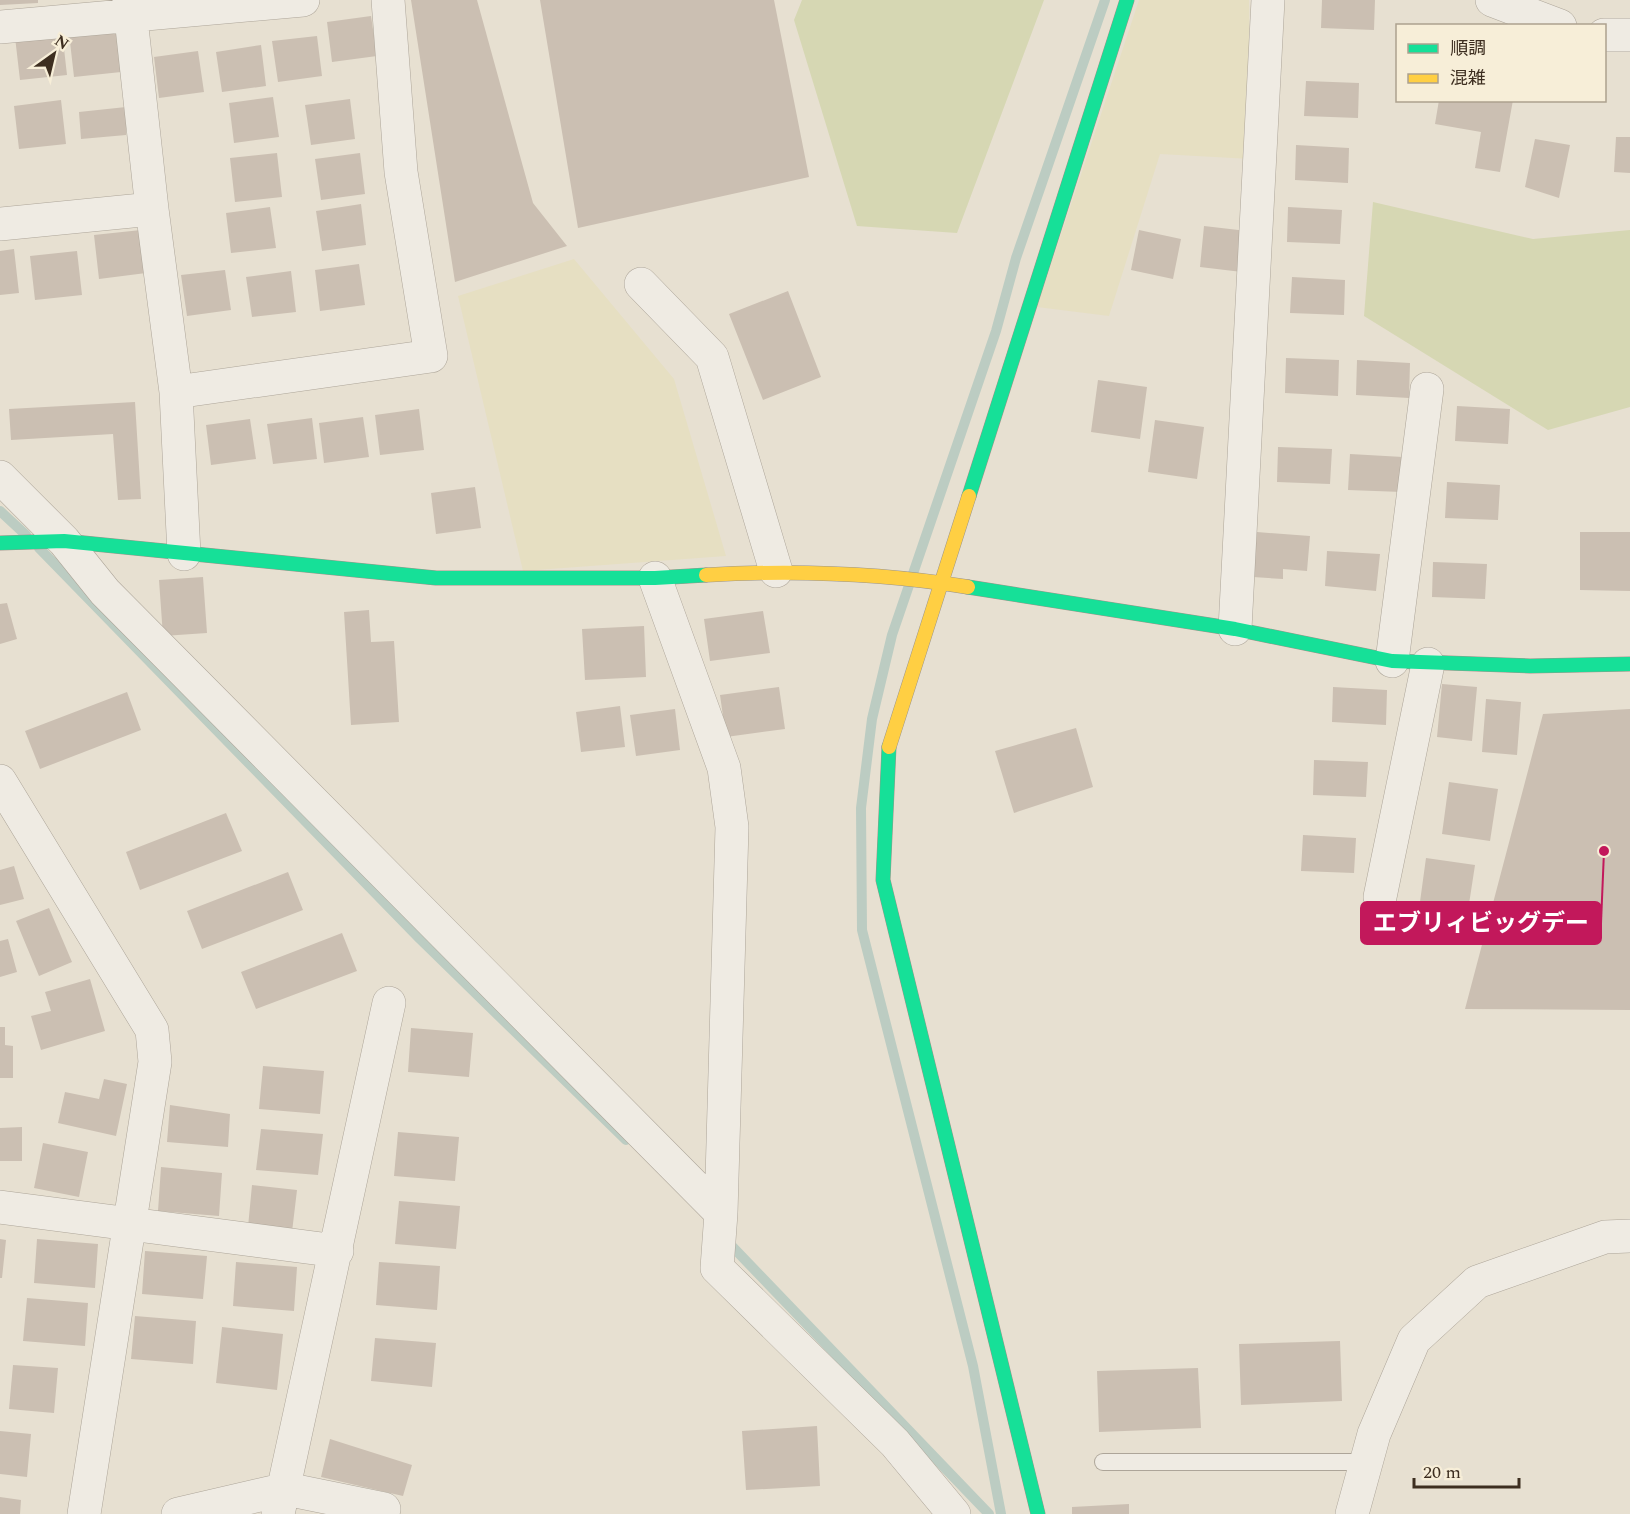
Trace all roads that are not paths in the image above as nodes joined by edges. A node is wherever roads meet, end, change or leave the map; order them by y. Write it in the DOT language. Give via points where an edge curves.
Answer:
graph roads {
  1 [pos="303,0"];
  2 [pos="388,0"];
  3 [pos="1127,0"];
  4 [pos="1268,0"];
  5 [pos="1492,0"];
  6 [pos="130,7"];
  7 [pos="1555,24"];
  8 [pos="0,27"];
  9 [pos="1630,34"];
  10 [pos="1606,35"];
  11 [pos="152,209"];
  12 [pos="0,224"];
  13 [pos="641,284"];
  14 [pos="1428,388"];
  15 [pos="176,392"];
  16 [pos="0,477"];
  17 [pos="57,541"];
  18 [pos="0,543"];
  19 [pos="184,554"];
  20 [pos="776,571"];
  21 [pos="655,578"];
  22 [pos="940,583"];
  23 [pos="1236,629"];
  24 [pos="1392,661"];
  25 [pos="1428,664"];
  26 [pos="1630,664"];
  27 [pos="0,781"];
  28 [pos="1380,897"];
  29 [pos="389,1003"];
  30 [pos="0,1208"];
  31 [pos="721,1218"];
  32 [pos="129,1224"];
  33 [pos="1630,1236"];
  34 [pos="337,1251"];
  35 [pos="1103,1462"];
  36 [pos="1366,1462"];
  37 [pos="282,1502"];
  38 [pos="384,1509"];
  39 [pos="84,1514"];
  40 [pos="177,1514"];
  41 [pos="954,1514"];
  42 [pos="1038,1514"];
  43 [pos="1352,1514"];
  1 -- 6 [label="street"];
  2 -- 15 [label="street" via="401,172 431,356"];
  3 -- 22 [label="street"];
  4 -- 23 [label="street"];
  5 -- 7 [label="street"];
  6 -- 8 [label="street"];
  6 -- 11 [label="street"];
  9 -- 10 [label="street"];
  11 -- 12 [label="street"];
  11 -- 15 [label="street"];
  13 -- 20 [label="street" via="712,357"];
  14 -- 24 [label="street"];
  15 -- 19 [label="street"];
  16 -- 17 [label="street"];
  17 -- 18 [label="street"];
  17 -- 19 [label="street"];
  17 -- 31 [label="street"];
  19 -- 21 [label="street" via="436,578"];
  20 -- 21 [label="street"];
  20 -- 22 [label="street"];
  21 -- 31 [label="street" via="724,768 732,827"];
  22 -- 23 [label="street"];
  22 -- 42 [label="street" via="888,750 883,880"];
  23 -- 24 [label="street"];
  24 -- 25 [label="street"];
  25 -- 26 [label="street"];
  25 -- 28 [label="street"];
  27 -- 32 [label="street" via="152,1030 155,1062"];
  29 -- 34 [label="street"];
  30 -- 32 [label="street"];
  31 -- 41 [label="street" via="717,1268 895,1443"];
  32 -- 34 [label="street"];
  32 -- 39 [label="street"];
  33 -- 36 [label="street" via="1605,1237 1477,1282 1414,1340"];
  34 -- 37 [label="street"];
  35 -- 36 [label="lane"];
  36 -- 43 [label="street"];
  37 -- 38 [label="street"];
  37 -- 40 [label="street"];
}
